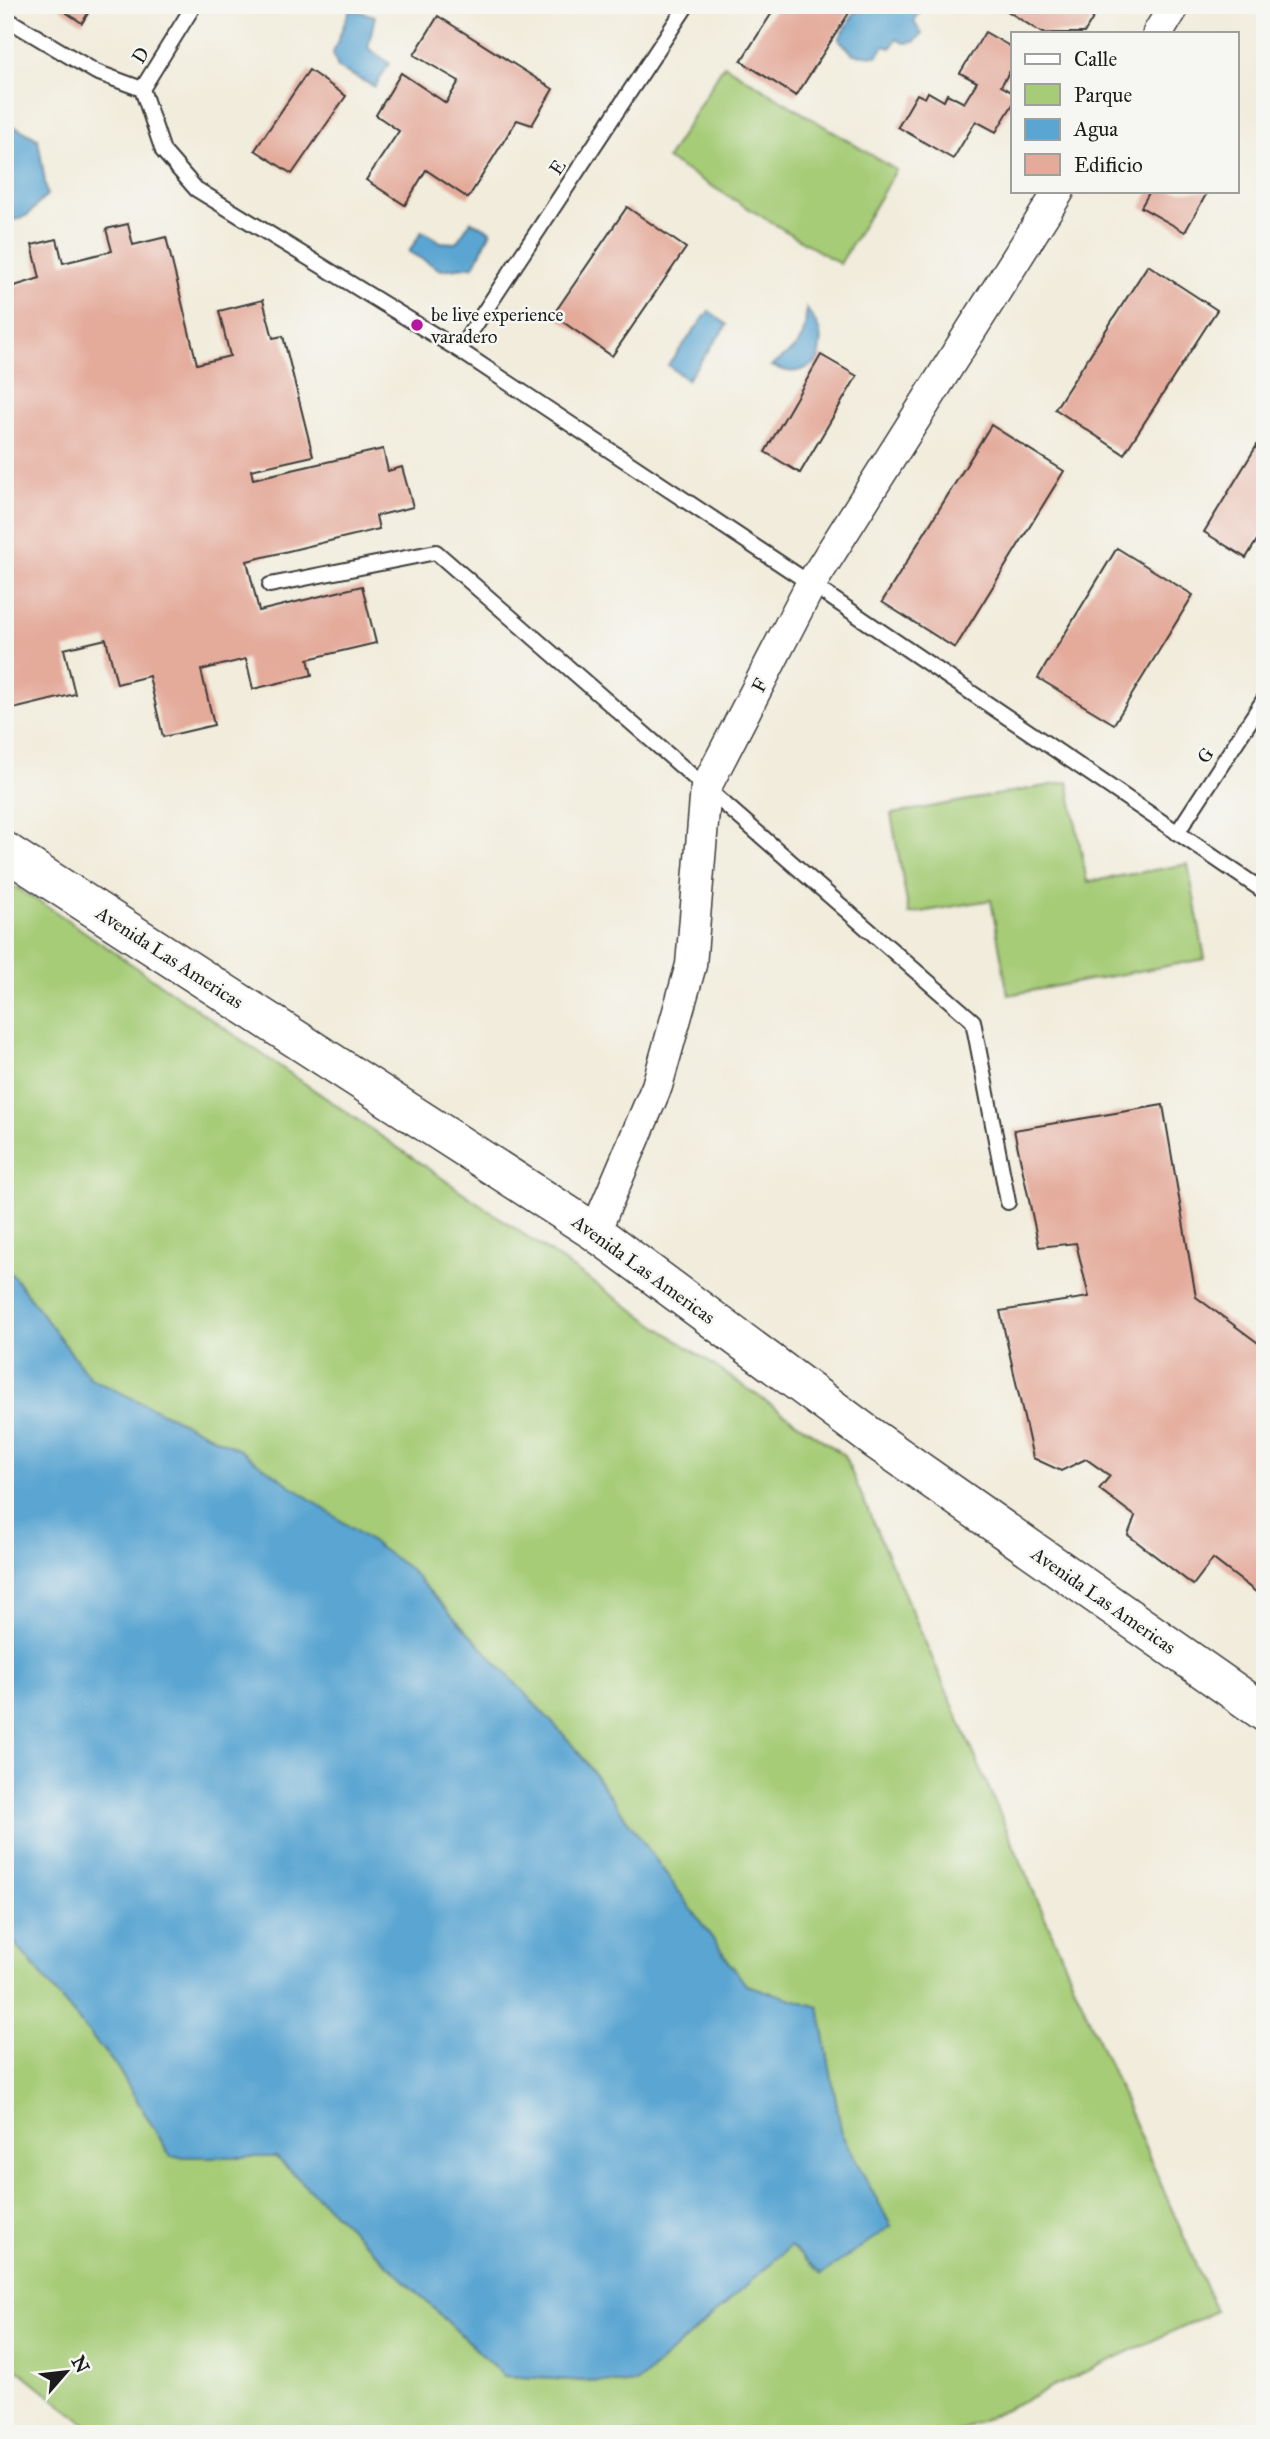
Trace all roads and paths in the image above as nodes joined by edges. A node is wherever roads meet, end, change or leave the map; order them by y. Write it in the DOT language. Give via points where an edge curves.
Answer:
graph roads {
  1 [pos="194,5"];
  2 [pos="687,5"];
  3 [pos="1175,5"];
  4 [pos="5,18"];
  5 [pos="1159,32"];
  6 [pos="142,89"];
  7 [pos="1058,192"];
  8 [pos="458,350"];
  9 [pos="811,584"];
  10 [pos="270,585"];
  11 [pos="1265,698"];
  12 [pos="706,787"];
  13 [pos="1177,833"];
  14 [pos="5,851"];
  15 [pos="1265,892"];
  16 [pos="1008,1202"];
  17 [pos="595,1232"];
  18 [pos="1265,1713"];
  1 -- 6 [label="lane, D"];
  2 -- 8 [label="lane, E"];
  3 -- 5 [label="street"];
  4 -- 6 [label="lane" via="96,72"];
  6 -- 8 [label="lane" via="163,151 196,189"];
  7 -- 9 [label="street, F"];
  8 -- 9 [label="lane"];
  9 -- 12 [label="street, F"];
  9 -- 13 [label="lane"];
  10 -- 12 [label="lane" via="436,552"];
  11 -- 13 [label="lane, G"];
  12 -- 16 [label="lane" via="974,1021"];
  12 -- 17 [label="street, F" via="691,965 657,1086"];
  13 -- 15 [label="lane"];
  14 -- 17 [label="street, Avenida Las Americas"];
  17 -- 18 [label="street, Avenida Las Americas" via="874,1438"];
}
